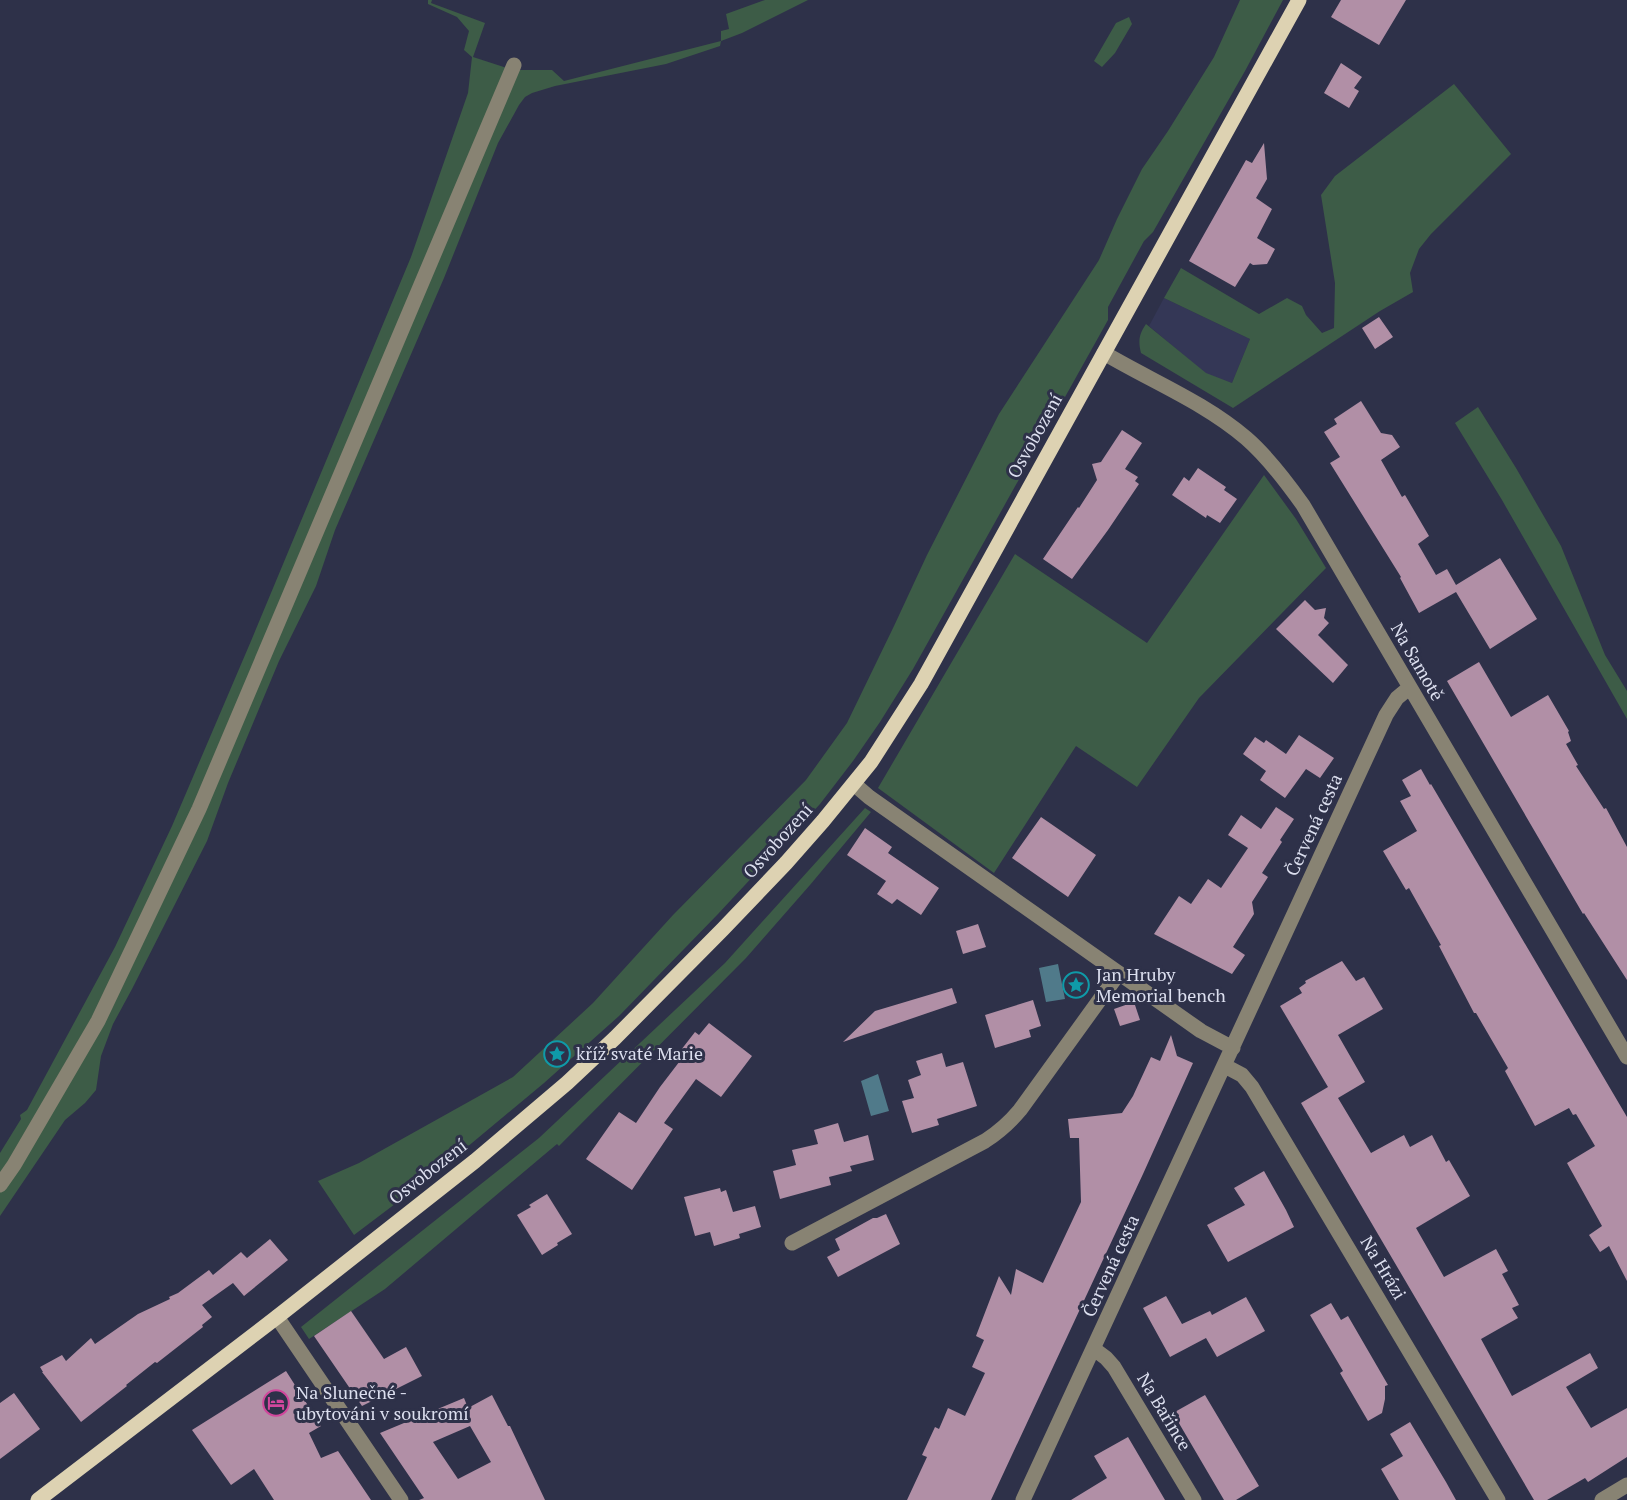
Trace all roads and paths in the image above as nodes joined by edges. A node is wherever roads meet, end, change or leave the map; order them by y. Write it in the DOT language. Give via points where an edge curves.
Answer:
graph roads {
  1 [pos="1299,0"];
  2 [pos="514,65"];
  3 [pos="1104,352"];
  4 [pos="1409,688"];
  5 [pos="854,784"];
  6 [pos="1119,973"];
  7 [pos="1233,1048"];
  8 [pos="1627,1057"];
  9 [pos="1225,1065"];
  10 [pos="0,1185"];
  11 [pos="792,1243"];
  12 [pos="277,1317"];
  13 [pos="1094,1349"];
  14 [pos="1627,1485"];
  15 [pos="38,1500"];
  16 [pos="401,1500"];
  17 [pos="1023,1500"];
  18 [pos="1194,1500"];
  19 [pos="1498,1500"];
  20 [pos="1602,1500"];
  1 -- 3 [label="main road, Osvobození"];
  2 -- 10 [label="street" via="199,809 98,1021"];
  3 -- 4 [label="street, Na Samotě" via="1209,411 1261,453 1303,505"];
  3 -- 5 [label="main road, Osvobození" via="921,684"];
  4 -- 7 [label="street, Červená cesta" via="1386,715"];
  4 -- 8 [label="street, Na Samotě"];
  5 -- 6 [label="street"];
  5 -- 12 [label="main road, Osvobození" via="786,863 660,994 567,1083"];
  6 -- 7 [label="street" via="1206,1034"];
  6 -- 11 [label="street" via="1020,1110 996,1134"];
  7 -- 9 [label="street, Červená cesta"];
  9 -- 13 [label="street, Červená cesta"];
  9 -- 19 [label="street, Na Hrázi" via="1252,1087"];
  12 -- 15 [label="main road, Osvobození"];
  12 -- 16 [label="street"];
  13 -- 17 [label="street, Červená cesta"];
  13 -- 18 [label="street, Na Bařince" via="1110,1362"];
  14 -- 20 [label="street"];
}
